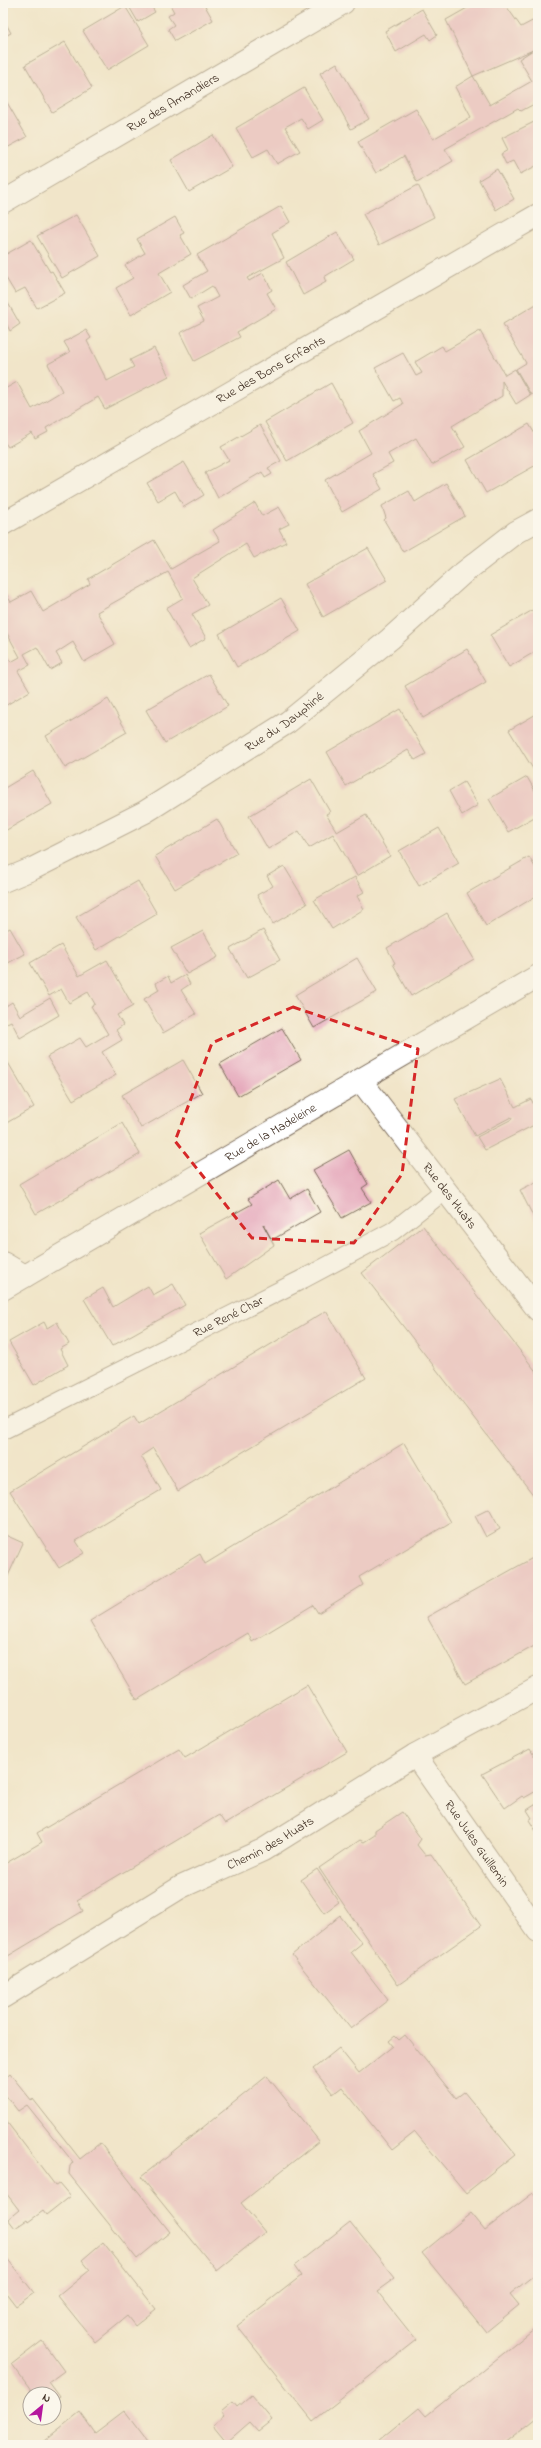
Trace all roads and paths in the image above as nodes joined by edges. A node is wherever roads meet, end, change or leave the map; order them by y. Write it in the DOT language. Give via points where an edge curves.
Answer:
graph roads {
  1 [pos="343,3"];
  2 [pos="3,202"];
  3 [pos="538,215"];
  4 [pos="538,520"];
  5 [pos="3,524"];
  6 [pos="3,881"];
  7 [pos="538,976"];
  8 [pos="361,1081"];
  9 [pos="445,1190"];
  10 [pos="3,1263"];
  11 [pos="25,1276"];
  12 [pos="3,1289"];
  13 [pos="538,1310"];
  14 [pos="3,1430"];
  15 [pos="538,1688"];
  16 [pos="415,1755"];
  17 [pos="538,1931"];
  18 [pos="3,1997"];
  1 -- 2 [label="street, Rue des Amandiers"];
  3 -- 5 [label="street, Rue des Bons Enfants"];
  4 -- 6 [label="street, Rue du Dauphiné" via="516,532 462,574 390,639 288,722 145,812"];
  7 -- 8 [label="street, Rue de la Madeleine"];
  8 -- 9 [label="street, Rue des Huats"];
  8 -- 11 [label="street, Rue de la Madeleine"];
  9 -- 13 [label="street, Rue des Huats"];
  9 -- 14 [label="lane, Rue René Char" via="393,1231 303,1280"];
  10 -- 11 [label="street"];
  11 -- 12 [label="street, Rue de la Madeleine"];
  15 -- 16 [label="street, Chemin des Huats"];
  16 -- 17 [label="street, Rue Jules Guillemin"];
  16 -- 18 [label="street, Chemin des Huats" via="263,1850 181,1888"];
}
